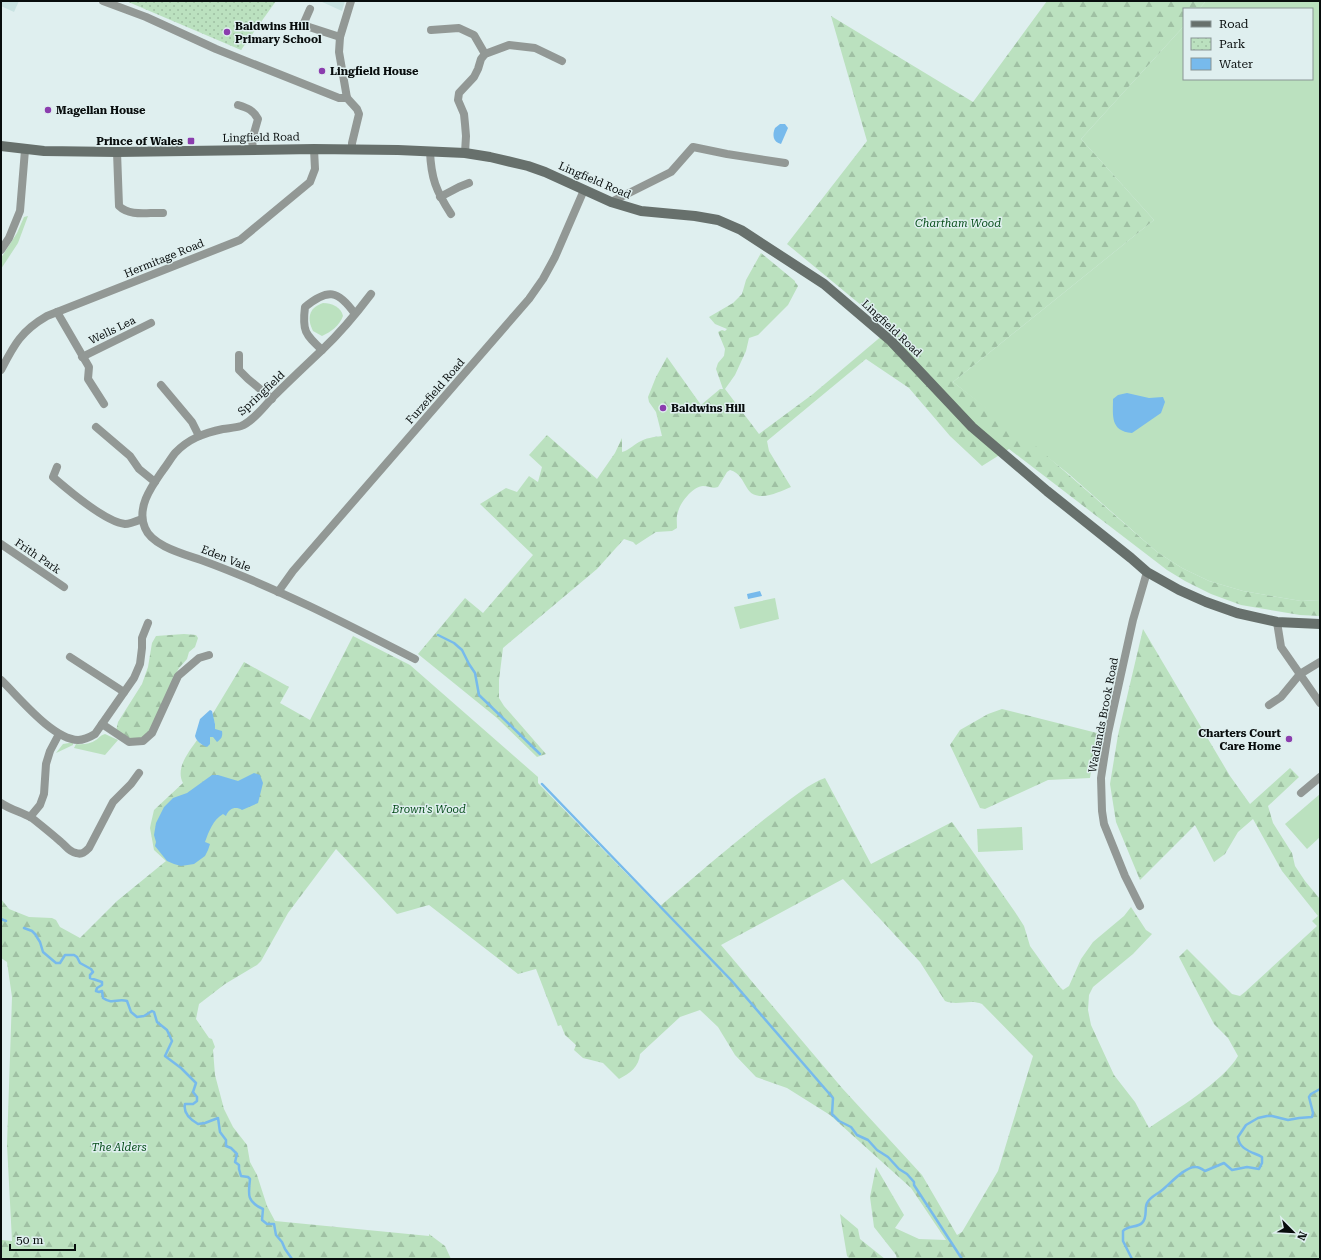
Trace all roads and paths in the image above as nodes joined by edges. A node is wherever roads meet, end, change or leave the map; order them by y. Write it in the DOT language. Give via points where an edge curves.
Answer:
graph roads {
  1 [pos="103,1"];
  2 [pos="351,1"];
  3 [pos="310,8"];
  4 [pos="431,30"];
  5 [pos="340,37"];
  6 [pos="485,54"];
  7 [pos="562,61"];
  8 [pos="347,98"];
  9 [pos="238,105"];
  10 [pos="1,146"];
  11 [pos="314,148"];
  12 [pos="253,149"];
  13 [pos="25,150"];
  14 [pos="352,150"];
  15 [pos="430,151"];
  16 [pos="117,152"];
  17 [pos="465,153"];
  18 [pos="785,163"];
  19 [pos="469,183"];
  20 [pos="584,190"];
  21 [pos="440,197"];
  22 [pos="611,202"];
  23 [pos="163,213"];
  24 [pos="451,214"];
  25 [pos="1,250"];
  26 [pos="371,294"];
  27 [pos="57,312"];
  28 [pos="356,314"];
  29 [pos="151,323"];
  30 [pos="322,350"];
  31 [pos="239,355"];
  32 [pos="82,357"];
  33 [pos="1,370"];
  34 [pos="160,385"];
  35 [pos="272,399"];
  36 [pos="104,404"];
  37 [pos="96,427"];
  38 [pos="199,436"];
  39 [pos="57,467"];
  40 [pos="155,482"];
  41 [pos="142,519"];
  42 [pos="1,544"];
  43 [pos="1147,572"];
  44 [pos="64,587"];
  45 [pos="278,592"];
  46 [pos="1277,622"];
  47 [pos="148,623"];
  48 [pos="1320,624"];
  49 [pos="209,655"];
  50 [pos="70,656"];
  51 [pos="415,659"];
  52 [pos="1320,662"];
  53 [pos="1300,674"];
  54 [pos="1,680"];
  55 [pos="124,692"];
  56 [pos="1320,703"];
  57 [pos="1269,705"];
  58 [pos="102,724"];
  59 [pos="59,734"];
  60 [pos="139,773"];
  61 [pos="1320,777"];
  62 [pos="1301,793"];
  63 [pos="1,803"];
  64 [pos="30,817"];
  65 [pos="1140,906"];
  1 -- 8 [label="street" via="339,98"];
  2 -- 5 [label="street"];
  3 -- 5 [label="street" via="303,26"];
  4 -- 6 [label="street" via="459,28 474,35"];
  5 -- 8 [label="street" via="339,52"];
  6 -- 7 [label="street" via="509,45 535,48"];
  6 -- 17 [label="street" via="474,77 459,93 458,100 464,114"];
  8 -- 14 [label="street" via="359,114"];
  9 -- 12 [label="street" via="250,109 258,119 252,140"];
  10 -- 13 [label="street, Lingfield Road"];
  11 -- 12 [label="street, Lingfield Road"];
  11 -- 14 [label="street, Lingfield Road"];
  11 -- 27 [label="street, Hermitage Road" via="315,169 310,182 240,240"];
  12 -- 16 [label="street, Lingfield Road"];
  13 -- 16 [label="street, Lingfield Road"];
  13 -- 25 [label="street" via="20,210 9,238"];
  14 -- 15 [label="street, Lingfield Road"];
  15 -- 17 [label="street, Lingfield Road"];
  15 -- 21 [label="street" via="433,180"];
  16 -- 23 [label="street" via="119,206 129,213"];
  17 -- 20 [label="street, Lingfield Road" via="528,166"];
  18 -- 22 [label="street" via="693,147 671,172"];
  19 -- 21 [label="street"];
  20 -- 22 [label="street, Lingfield Road"];
  20 -- 45 [label="street, Furzefield Road" via="555,257 529,299 293,571"];
  21 -- 24 [label="street"];
  22 -- 43 [label="street, Lingfield Road" via="641,211 718,220 741,230 824,284 891,342 972,427"];
  26 -- 28 [label="street, Springfield"];
  27 -- 32 [label="street, Wells Lea"];
  27 -- 33 [label="street, Hermitage Road" via="26,330 14,345"];
  28 -- 30 [label="street, Springfield"];
  28 -- 30 [label="street" via="347,302 337,295 317,297 305,307 303,321 308,337"];
  29 -- 32 [label="street, Wells Lea"];
  30 -- 35 [label="street, Springfield"];
  31 -- 35 [label="street" via="239,370"];
  32 -- 36 [label="street, Wells Lea" via="89,367 88,379"];
  34 -- 38 [label="street" via="192,422"];
  35 -- 38 [label="street, Springfield" via="241,426"];
  37 -- 40 [label="street"];
  38 -- 40 [label="street, Springfield" via="187,442 175,454"];
  39 -- 41 [label="street" via="53,477 110,520 125,524"];
  40 -- 41 [label="street, Springfield" via="146,496"];
  41 -- 45 [label="street, Eden Vale" via="145,529 152,538 164,546 234,572"];
  42 -- 44 [label="street, Frith Park"];
  43 -- 46 [label="street, Lingfield Road" via="1206,602 1237,613"];
  43 -- 65 [label="street, Wadlands Brook Road" via="1133,620 1108,733 1101,778 1104,824"];
  45 -- 51 [label="street, Eden Vale"];
  46 -- 48 [label="street, Lingfield Road"];
  46 -- 53 [label="street" via="1281,647"];
  47 -- 55 [label="street" via="142,638 140,664"];
  49 -- 58 [label="street" via="199,658 178,676 152,733 143,742 130,742"];
  50 -- 55 [label="street"];
  52 -- 53 [label="street"];
  53 -- 56 [label="street"];
  53 -- 57 [label="street" via="1281,697"];
  54 -- 59 [label="street" via="37,717"];
  55 -- 58 [label="street"];
  58 -- 59 [label="street" via="88,739 78,740"];
  59 -- 64 [label="street" via="46,764 44,794 40,805"];
  60 -- 64 [label="street" via="113,802 85,852 80,854 69,850"];
  61 -- 62 [label="street"];
  63 -- 64 [label="street"];
}
